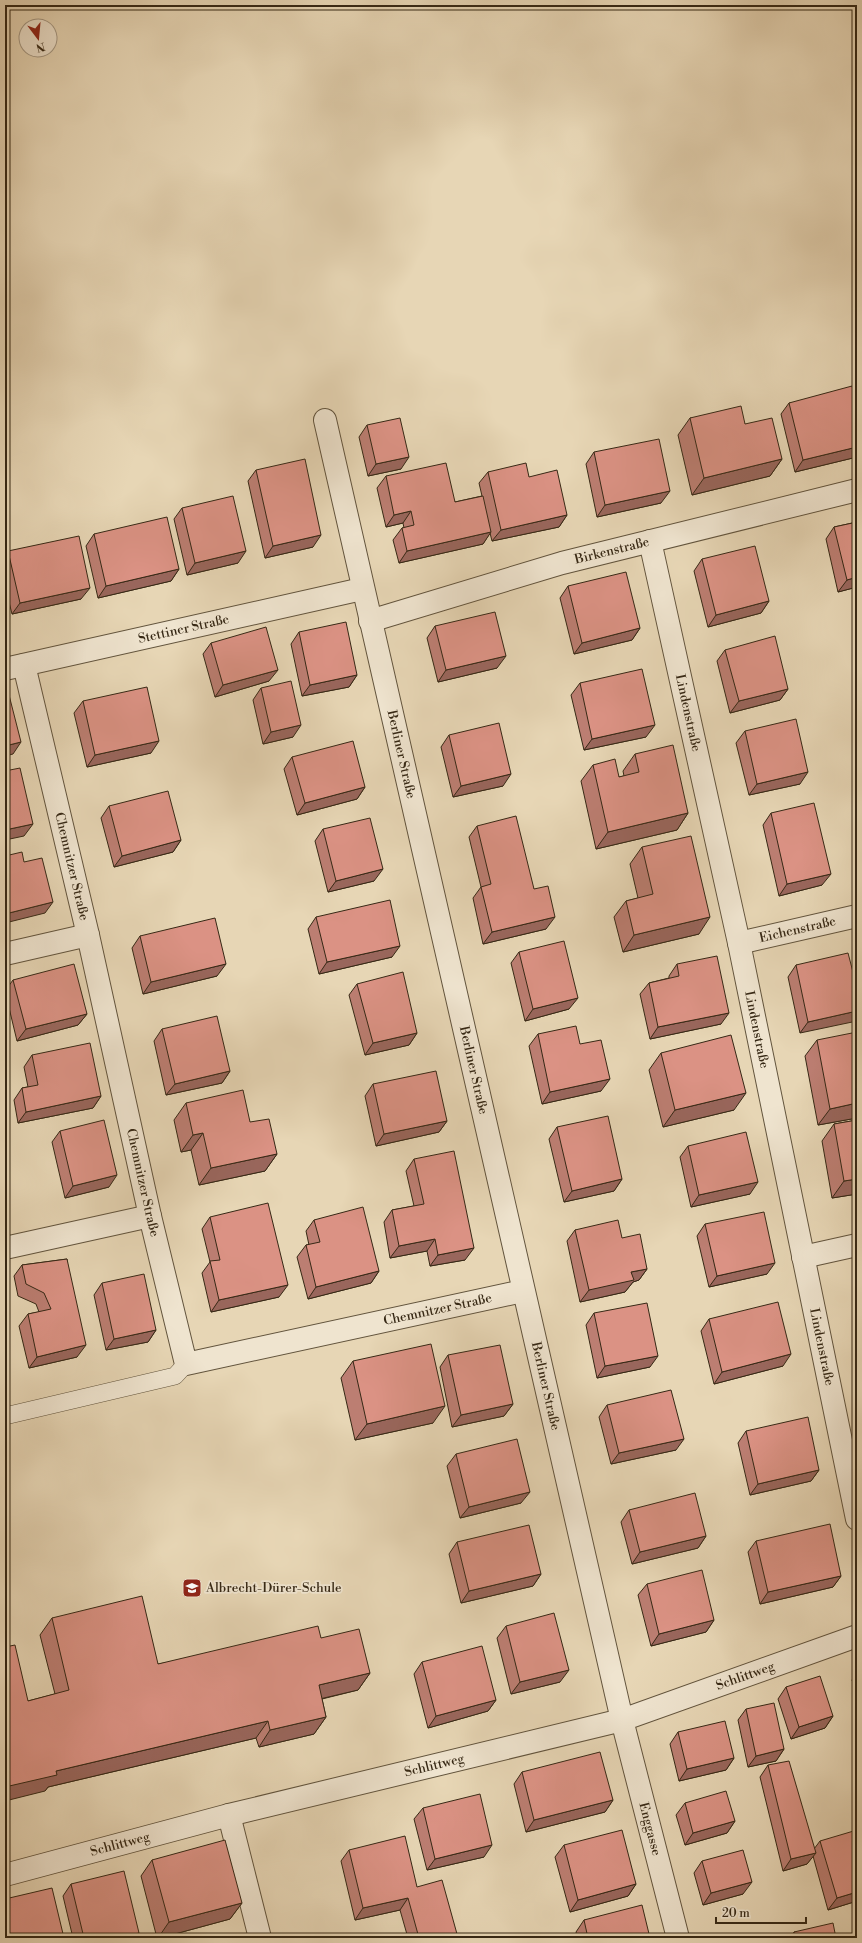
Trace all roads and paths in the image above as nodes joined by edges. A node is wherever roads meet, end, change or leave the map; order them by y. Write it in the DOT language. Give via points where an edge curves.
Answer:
graph roads {
  1 [pos="325,420"];
  2 [pos="857,490"];
  3 [pos="650,541"];
  4 [pos="362,589"];
  5 [pos="370,621"];
  6 [pos="15,667"];
  7 [pos="857,916"];
  8 [pos="88,935"];
  9 [pos="739,943"];
  10 [pos="5,954"];
  11 [pos="150,1216"];
  12 [pos="857,1245"];
  13 [pos="5,1248"];
  14 [pos="803,1257"];
  15 [pos="523,1291"];
  16 [pos="186,1364"];
  17 [pos="5,1416"];
  18 [pos="857,1519"];
  19 [pos="857,1636"];
  20 [pos="622,1720"];
  21 [pos="229,1815"];
  22 [pos="5,1875"];
  23 [pos="260,1938"];
  24 [pos="678,1938"];
  1 -- 4 [label="street, Berliner Straße"];
  2 -- 3 [label="street, Birkenstraße"];
  3 -- 5 [label="street, Birkenstraße" via="562,563"];
  3 -- 9 [label="street, Lindenstraße"];
  4 -- 5 [label="street, Berliner Straße"];
  4 -- 6 [label="street, Stettiner Straße"];
  5 -- 15 [label="street, Berliner Straße"];
  6 -- 8 [label="street, Chemnitzer Straße"];
  7 -- 9 [label="street, Eichenstraße"];
  8 -- 10 [label="street"];
  8 -- 11 [label="street, Chemnitzer Straße"];
  9 -- 14 [label="street, Lindenstraße"];
  11 -- 13 [label="street"];
  11 -- 16 [label="street, Chemnitzer Straße"];
  12 -- 14 [label="street"];
  14 -- 18 [label="street, Lindenstraße"];
  15 -- 16 [label="street, Chemnitzer Straße"];
  15 -- 20 [label="street, Berliner Straße"];
  16 -- 17 [label="lane" via="175,1376"];
  19 -- 20 [label="street, Schlittweg"];
  20 -- 21 [label="street, Schlittweg"];
  20 -- 24 [label="street, Enggasse"];
  21 -- 22 [label="street, Schlittweg"];
  21 -- 23 [label="street"];
}
